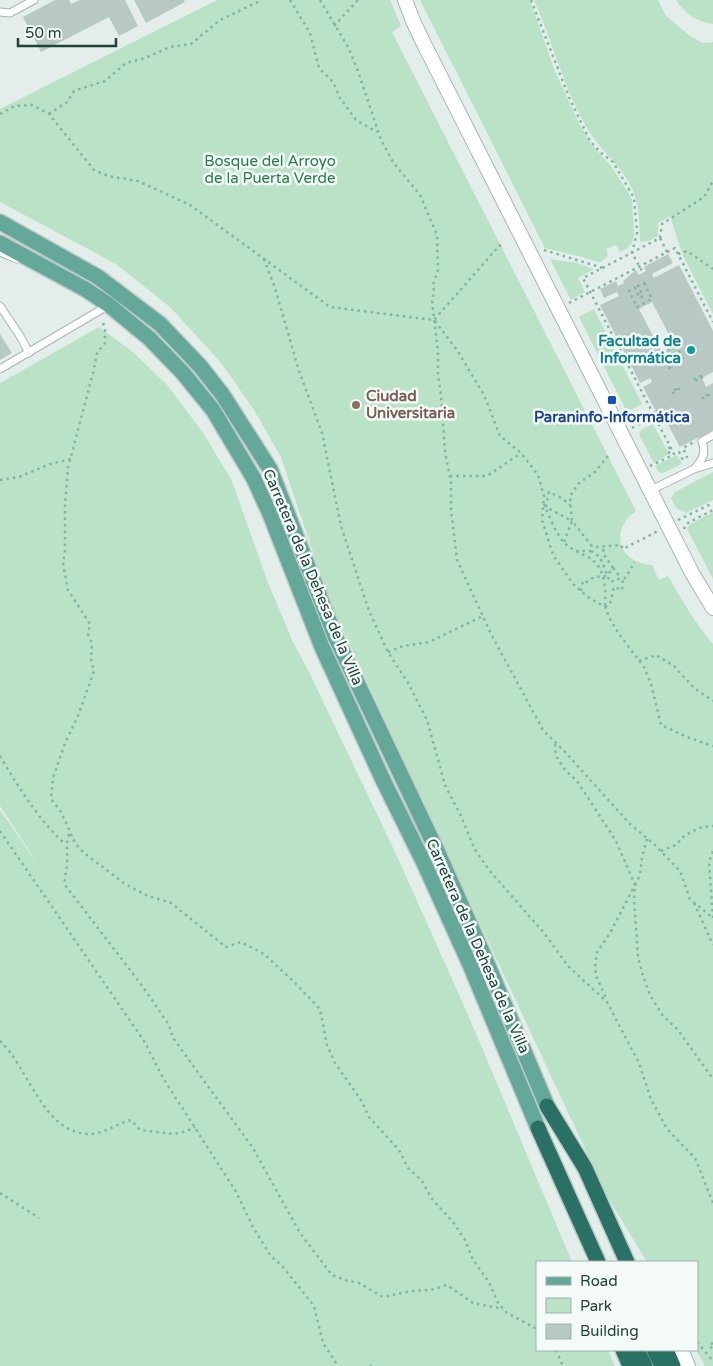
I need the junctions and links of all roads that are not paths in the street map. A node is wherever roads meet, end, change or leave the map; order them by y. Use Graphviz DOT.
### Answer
graph roads {
  1 [pos="34,0"];
  2 [pos="405,0"];
  3 [pos="0,12"];
  4 [pos="0,222"];
  5 [pos="0,243"];
  6 [pos="0,252"];
  7 [pos="85,289"];
  8 [pos="109,305"];
  9 [pos="0,306"];
  10 [pos="29,353"];
  11 [pos="0,369"];
  12 [pos="713,435"];
  13 [pos="713,463"];
  14 [pos="694,469"];
  15 [pos="651,490"];
  16 [pos="713,608"];
  17 [pos="547,1106"];
  18 [pos="538,1128"];
  19 [pos="612,1229"];
  20 [pos="588,1261"];
  21 [pos="598,1261"];
  22 [pos="616,1261"];
  23 [pos="627,1261"];
  24 [pos="632,1261"];
  25 [pos="623,1351"];
  26 [pos="637,1351"];
  27 [pos="654,1351"];
  28 [pos="666,1351"];
  29 [pos="681,1351"];
  30 [pos="630,1366"];
  31 [pos="644,1366"];
  32 [pos="662,1366"];
  33 [pos="673,1366"];
  34 [pos="688,1366"];
  1 -- 3 [label="lane"];
  2 -- 15 [label="street"];
  4 -- 17 [label="main road, Carretera de la Dehesa de la Villa"];
  5 -- 7 [label="main road, Carretera de la Dehesa de la Villa"];
  6 -- 7 [label="lane"];
  7 -- 8 [label="main road, Carretera de la Dehesa de la Villa"];
  8 -- 10 [label="lane"];
  8 -- 18 [label="main road, Carretera de la Dehesa de la Villa"];
  9 -- 10 [label="lane"];
  10 -- 11 [label="lane"];
  12 -- 14 [label="lane"];
  13 -- 14 [label="lane"];
  14 -- 15 [label="lane"];
  15 -- 16 [label="street"];
  17 -- 19 [label="highway"];
  17 -- 22 [label="highway"];
  18 -- 20 [label="highway"];
  18 -- 21 [label="highway"];
  19 -- 23 [label="highway"];
  19 -- 24 [label="street"];
  25 -- 30 [label="highway"];
  26 -- 31 [label="highway"];
  27 -- 32 [label="highway"];
  28 -- 33 [label="highway"];
  29 -- 34 [label="street"];
}
